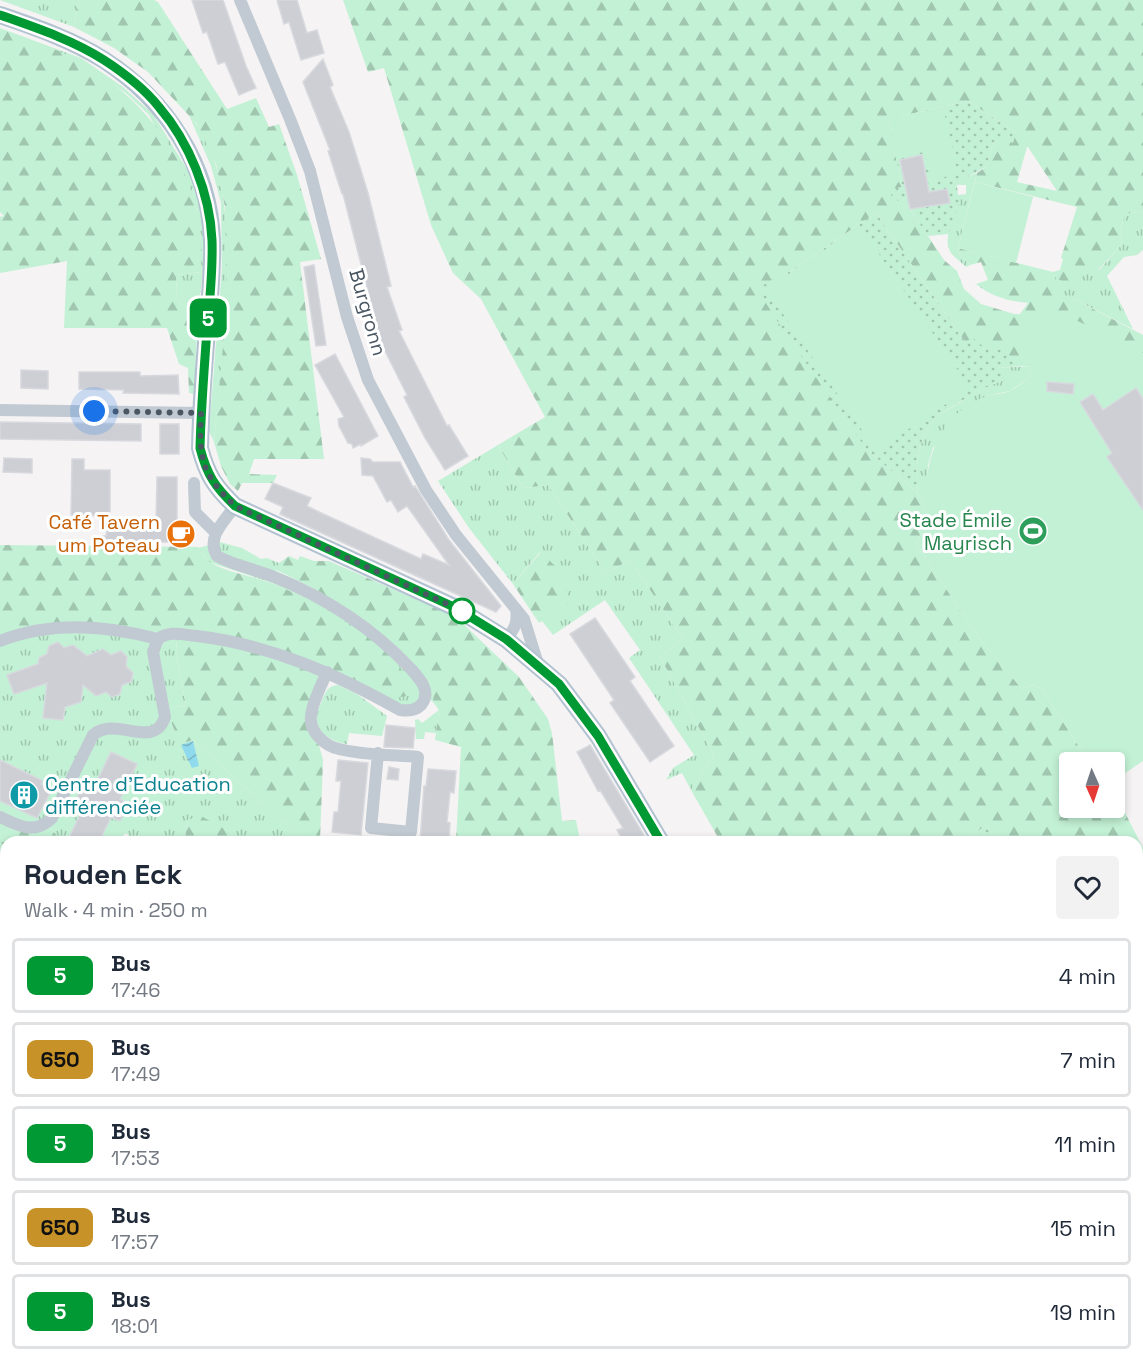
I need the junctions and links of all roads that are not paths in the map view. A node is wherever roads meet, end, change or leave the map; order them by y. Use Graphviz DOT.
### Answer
graph roads {
  1 [pos="240,0"];
  2 [pos="0,15"];
  3 [pos="0,410"];
  4 [pos="201,413"];
  5 [pos="194,483"];
  6 [pos="235,506"];
  7 [pos="216,533"];
  8 [pos="516,607"];
  9 [pos="529,630"];
  10 [pos="158,639"];
  11 [pos="0,640"];
  12 [pos="510,642"];
  13 [pos="538,664"];
  14 [pos="327,672"];
  15 [pos="378,753"];
  16 [pos="0,817"];
  17 [pos="657,836"];
  1 -- 8 [label="street, Burgronn"];
  2 -- 4 [label="main road"];
  3 -- 4 [label="street"];
  4 -- 6 [label="main road"];
  5 -- 7 [label="street"];
  6 -- 7 [label="street"];
  6 -- 12 [label="main road"];
  7 -- 14 [label="street"];
  8 -- 9 [label="street, Burgronn"];
  8 -- 12 [label="street"];
  9 -- 12 [label="street"];
  9 -- 13 [label="street, Burgronn"];
  10 -- 11 [label="street"];
  10 -- 14 [label="street"];
  10 -- 16 [label="street"];
  12 -- 13 [label="main road"];
  13 -- 17 [label="main road"];
  14 -- 15 [label="street"];
  15 -- 15 [label="street"];
}
